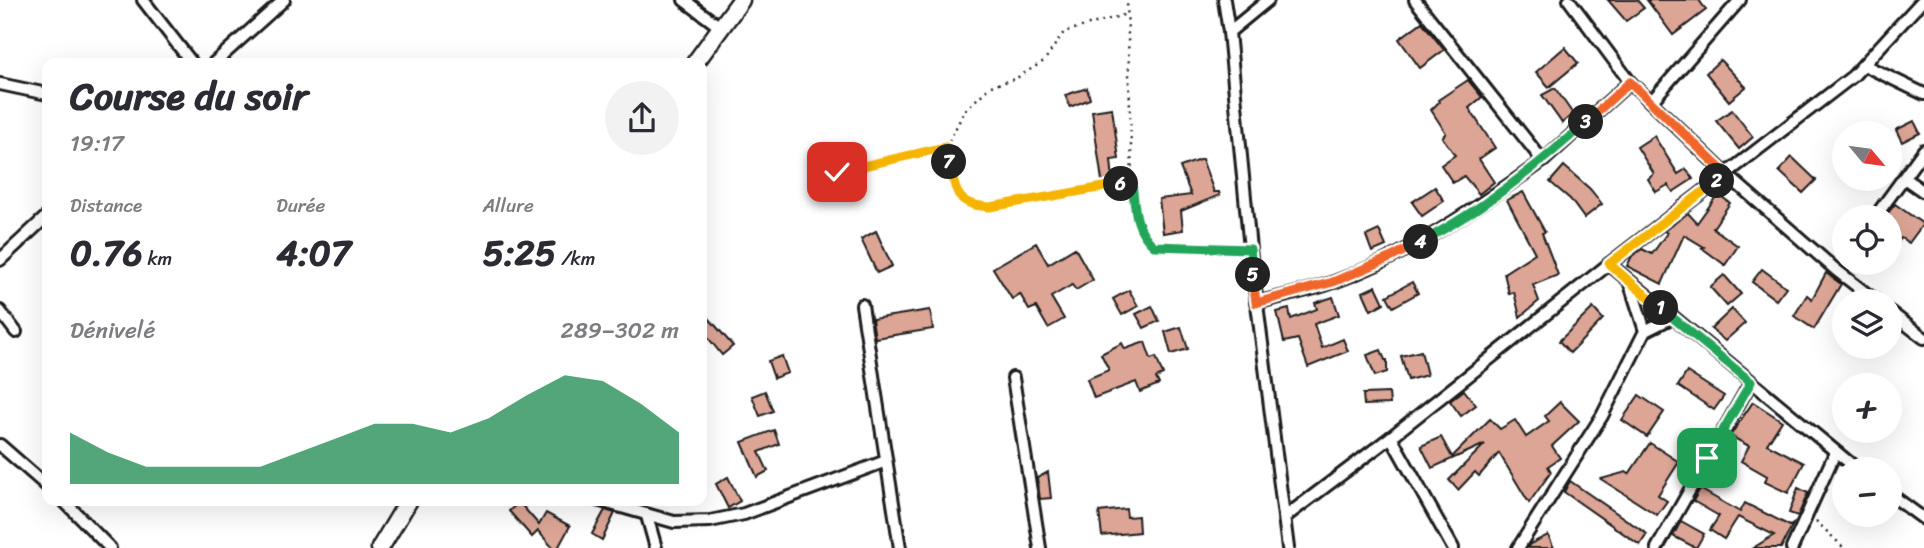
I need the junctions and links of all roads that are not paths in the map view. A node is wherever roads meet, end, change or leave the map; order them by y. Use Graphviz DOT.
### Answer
graph roads {
  1 [pos="143,0"];
  2 [pos="284,0"];
  3 [pos="684,0"];
  4 [pos="741,0"];
  5 [pos="1224,0"];
  6 [pos="1268,0"];
  7 [pos="1415,0"];
  8 [pos="1569,0"];
  9 [pos="1740,0"];
  10 [pos="1923,0"];
  11 [pos="272,4"];
  12 [pos="720,27"];
  13 [pos="1229,32"];
  14 [pos="188,58"];
  15 [pos="219,58"];
  16 [pos="698,58"];
  17 [pos="1864,65"];
  18 [pos="1630,82"];
  19 [pos="0,84"];
  20 [pos="42,93"];
  21 [pos="1924,94"];
  22 [pos="1651,102"];
  23 [pos="1924,150"];
  24 [pos="1543,161"];
  25 [pos="1726,174"];
  26 [pos="1904,178"];
  27 [pos="1924,192"];
  28 [pos="1884,205"];
  29 [pos="42,221"];
  30 [pos="0,260"];
  31 [pos="1609,264"];
  32 [pos="1832,267"];
  33 [pos="1842,275"];
  34 [pos="1630,284"];
  35 [pos="1861,289"];
  36 [pos="1256,303"];
  37 [pos="862,305"];
  38 [pos="0,311"];
  39 [pos="1673,317"];
  40 [pos="1902,321"];
  41 [pos="1645,331"];
  42 [pos="16,332"];
  43 [pos="1924,338"];
  44 [pos="1013,378"];
  45 [pos="1751,382"];
  46 [pos="1391,437"];
  47 [pos="0,444"];
  48 [pos="1835,453"];
  49 [pos="1840,457"];
  50 [pos="886,461"];
  51 [pos="42,482"];
  52 [pos="1902,503"];
  53 [pos="69,506"];
  54 [pos="405,506"];
  55 [pos="616,506"];
  56 [pos="647,516"];
  57 [pos="1285,517"];
  58 [pos="1924,519"];
  59 [pos="110,548"];
  60 [pos="380,548"];
  61 [pos="656,548"];
  62 [pos="900,548"];
  63 [pos="1040,548"];
  64 [pos="1288,548"];
  65 [pos="1453,548"];
  66 [pos="1518,548"];
  67 [pos="1657,548"];
  68 [pos="1792,548"];
  1 -- 14 [label="street"];
  2 -- 11 [label="street"];
  3 -- 12 [label="street"];
  4 -- 12 [label="street"];
  5 -- 13 [label="street"];
  6 -- 13 [label="street"];
  7 -- 24 [label="street"];
  8 -- 18 [label="street"];
  9 -- 22 [label="street"];
  10 -- 17 [label="street"];
  11 -- 15 [label="street"];
  12 -- 16 [label="street"];
  13 -- 36 [label="street"];
  17 -- 21 [label="street"];
  17 -- 25 [label="street"];
  18 -- 22 [label="street"];
  18 -- 24 [label="street"];
  19 -- 20 [label="street"];
  22 -- 25 [label="street"];
  23 -- 26 [label="street"];
  24 -- 36 [label="street"];
  25 -- 31 [label="street"];
  25 -- 32 [label="street"];
  26 -- 27 [label="street"];
  26 -- 28 [label="street"];
  29 -- 30 [label="street"];
  31 -- 34 [label="street"];
  31 -- 46 [label="street"];
  33 -- 35 [label="street"];
  34 -- 39 [label="street"];
  34 -- 41 [label="street"];
  36 -- 57 [label="street"];
  37 -- 50 [label="street"];
  38 -- 42 [label="street"];
  39 -- 41 [label="street"];
  39 -- 45 [label="street"];
  40 -- 43 [label="street"];
  41 -- 66 [label="street"];
  44 -- 63 [label="street"];
  45 -- 48 [label="street"];
  45 -- 67 [label="street"];
  46 -- 57 [label="street"];
  46 -- 65 [label="street"];
  47 -- 51 [label="street"];
  48 -- 49 [label="street"];
  48 -- 68 [label="street"];
  50 -- 56 [label="street"];
  50 -- 62 [label="street"];
  52 -- 58 [label="street"];
  53 -- 59 [label="street"];
  54 -- 60 [label="street"];
  55 -- 56 [label="street"];
  56 -- 61 [label="street"];
  57 -- 64 [label="street"];
}
